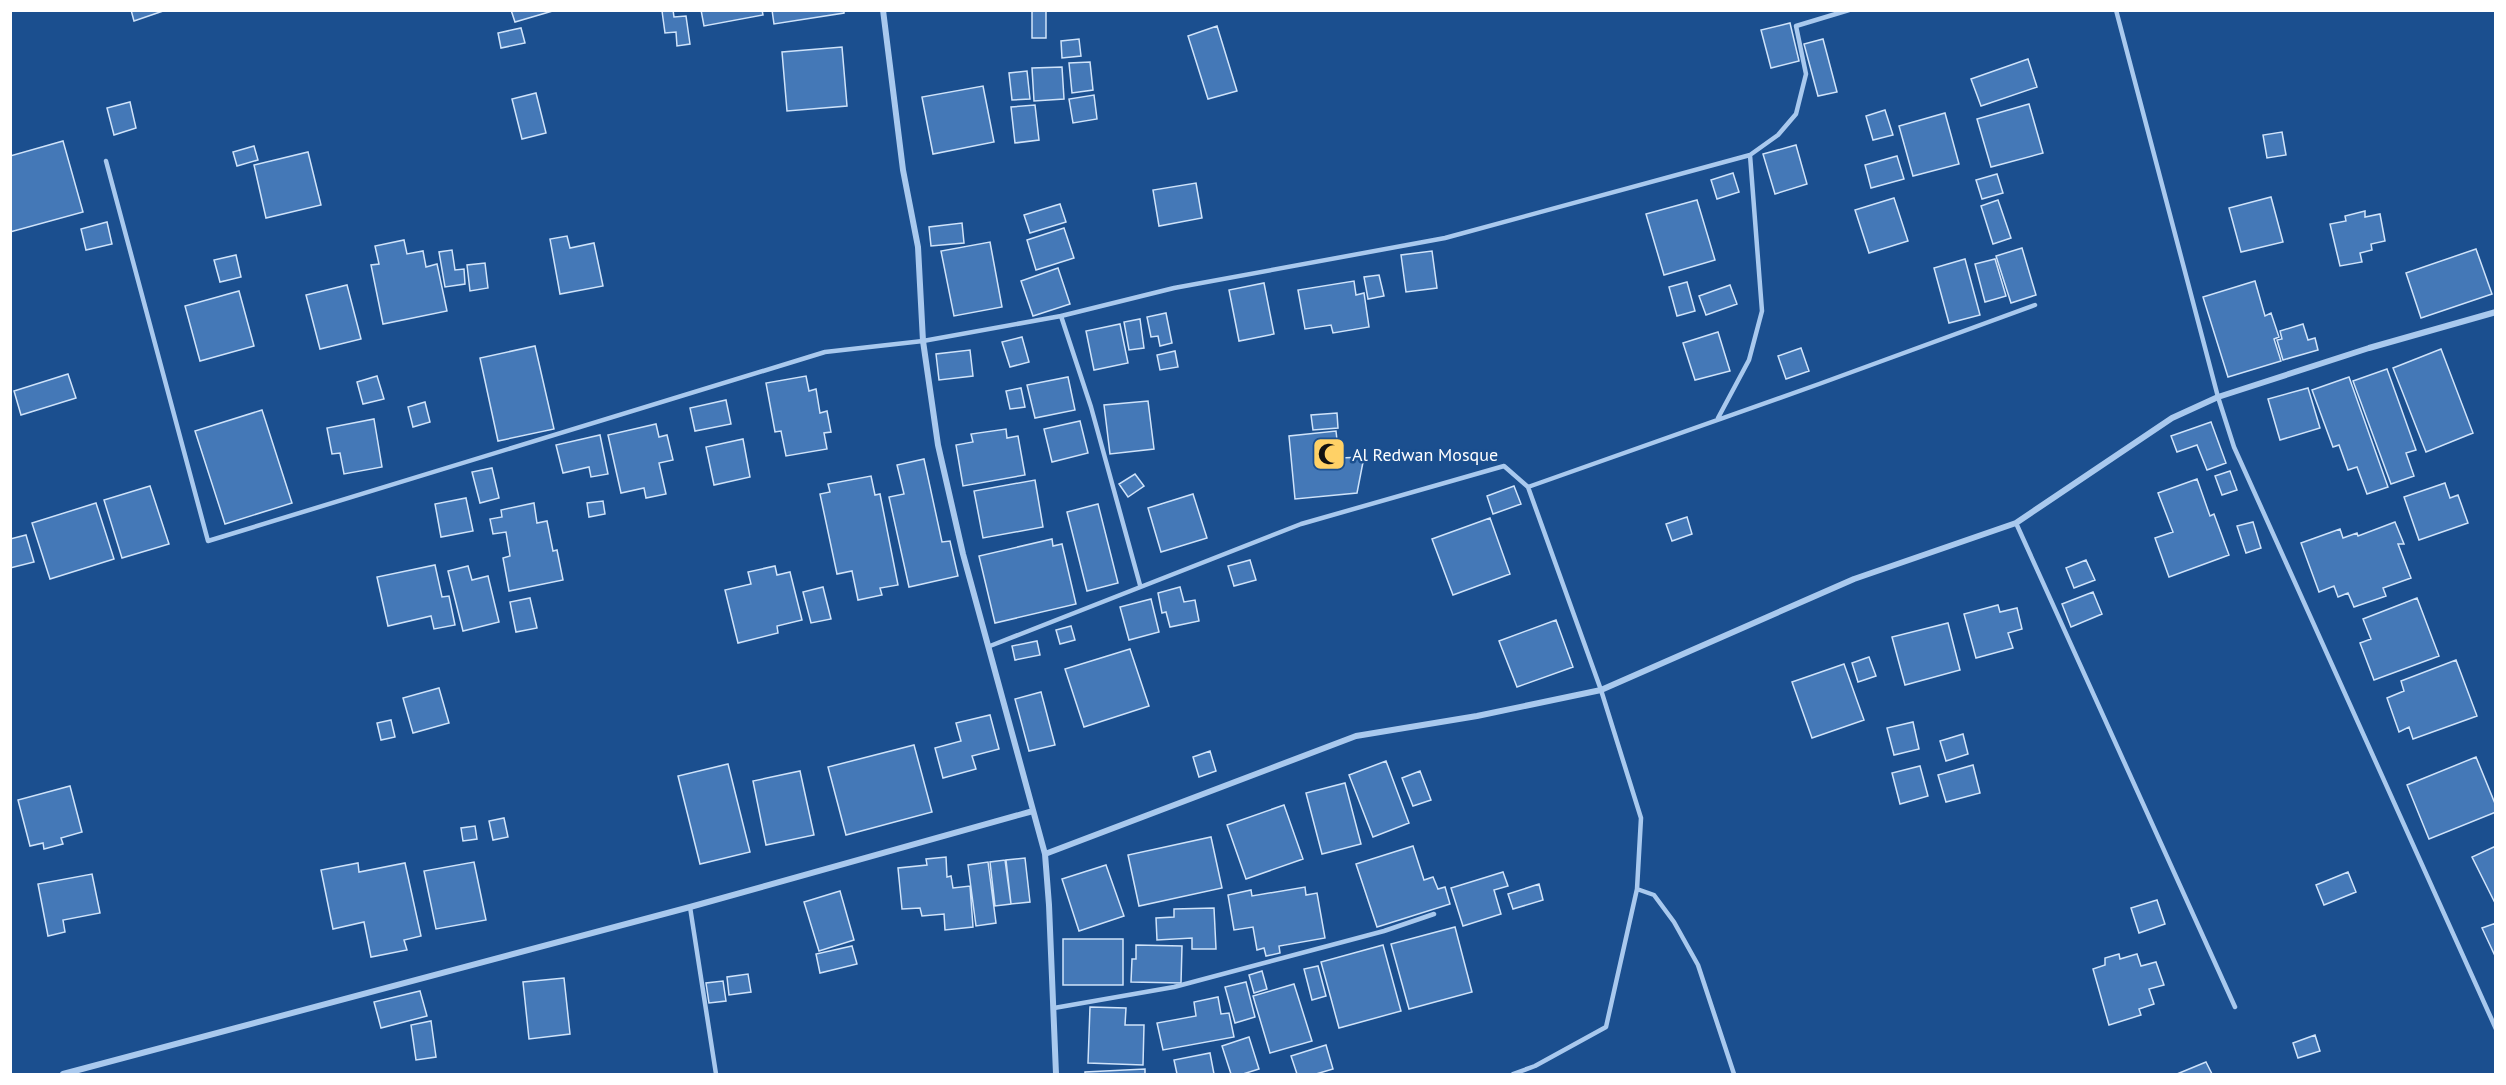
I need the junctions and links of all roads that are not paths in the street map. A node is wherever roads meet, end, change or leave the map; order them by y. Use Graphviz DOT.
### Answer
graph roads {
  1 [pos="883,10"];
  2 [pos="1850,10"];
  3 [pos="2116,10"];
  4 [pos="1749,155"];
  5 [pos="106,161"];
  6 [pos="2034,304"];
  7 [pos="2496,312"];
  8 [pos="1061,316"];
  9 [pos="923,341"];
  10 [pos="2218,397"];
  11 [pos="1718,418"];
  12 [pos="1528,487"];
  13 [pos="2016,523"];
  14 [pos="1140,585"];
  15 [pos="990,646"];
  16 [pos="1601,690"];
  17 [pos="1033,811"];
  18 [pos="1045,854"];
  19 [pos="1637,889"];
  20 [pos="690,907"];
  21 [pos="1434,914"];
  22 [pos="2235,1007"];
  23 [pos="1054,1008"];
  24 [pos="2496,1029"];
  25 [pos="63,1074"];
  26 [pos="716,1074"];
  27 [pos="1056,1074"];
  28 [pos="1513,1074"];
  29 [pos="1734,1074"];
  1 -- 9 [label="street"];
  2 -- 4 [label="lane"];
  3 -- 10 [label="lane"];
  4 -- 8 [label="lane"];
  4 -- 11 [label="lane"];
  5 -- 9 [label="lane"];
  6 -- 11 [label="lane"];
  7 -- 10 [label="street"];
  8 -- 9 [label="lane"];
  8 -- 14 [label="lane"];
  9 -- 15 [label="street"];
  10 -- 13 [label="street"];
  10 -- 24 [label="lane"];
  11 -- 12 [label="lane"];
  12 -- 14 [label="lane"];
  12 -- 16 [label="lane"];
  13 -- 16 [label="street"];
  13 -- 22 [label="lane"];
  14 -- 15 [label="lane"];
  15 -- 17 [label="street"];
  16 -- 18 [label="street"];
  16 -- 19 [label="lane"];
  17 -- 18 [label="street"];
  17 -- 20 [label="street"];
  18 -- 23 [label="street"];
  19 -- 28 [label="lane"];
  19 -- 29 [label="lane"];
  20 -- 25 [label="street"];
  20 -- 26 [label="lane"];
  21 -- 23 [label="lane"];
  23 -- 27 [label="street"];
}
